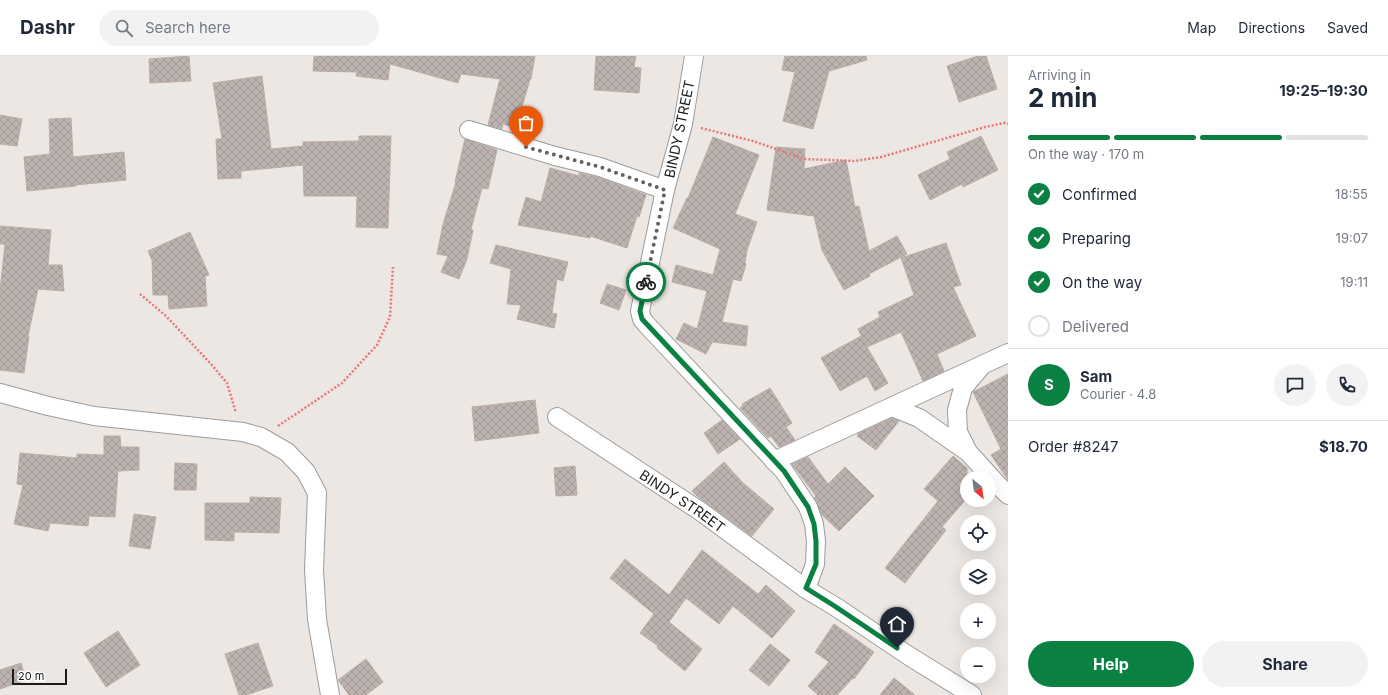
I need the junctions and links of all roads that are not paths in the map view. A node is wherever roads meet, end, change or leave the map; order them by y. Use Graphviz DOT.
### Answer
graph roads {
  1 [pos="694,56"];
  2 [pos="469,130"];
  3 [pos="665,190"];
  4 [pos="1008,353"];
  5 [pos="982,365"];
  6 [pos="0,393"];
  7 [pos="892,406"];
  8 [pos="557,417"];
  9 [pos="968,452"];
  10 [pos="774,461"];
  11 [pos="1008,495"];
  12 [pos="806,588"];
  13 [pos="330,695"];
  14 [pos="972,695"];
  1 -- 3 [label="street, BINDY STREET"];
  2 -- 3 [label="street"];
  3 -- 10 [label="street, BINDY STREET"];
  4 -- 5 [label="street"];
  5 -- 7 [label="street"];
  5 -- 9 [label="street"];
  6 -- 13 [label="street"];
  7 -- 9 [label="street"];
  7 -- 10 [label="street"];
  8 -- 12 [label="street, BINDY STREET"];
  9 -- 11 [label="street"];
  10 -- 12 [label="street, BINDY STREET"];
  12 -- 14 [label="street, BINDY STREET"];
}
